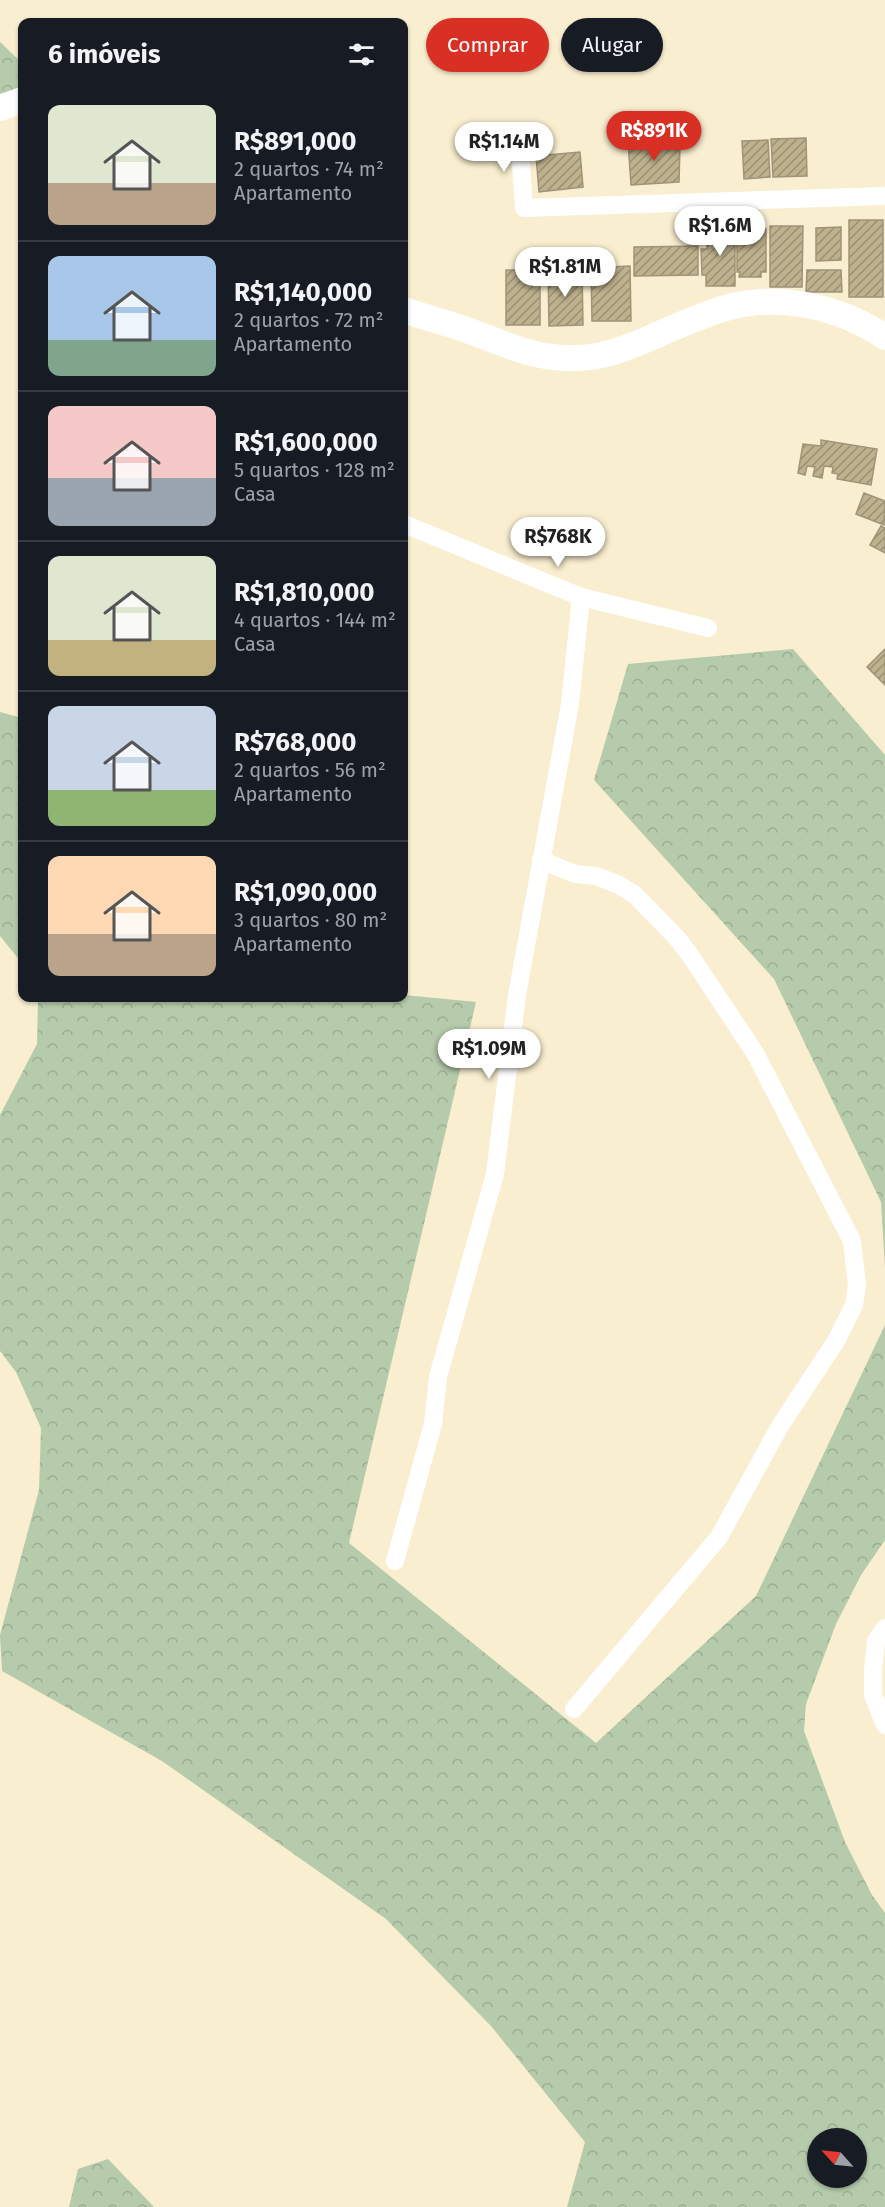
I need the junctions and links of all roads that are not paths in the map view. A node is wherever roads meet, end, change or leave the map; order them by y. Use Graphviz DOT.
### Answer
graph roads {
  1 [pos="18,101"];
  2 [pos="0,108"];
  3 [pos="519,136"];
  4 [pos="885,196"];
  5 [pos="408,311"];
  6 [pos="885,337"];
  7 [pos="408,526"];
  8 [pos="581,597"];
  9 [pos="708,628"];
  10 [pos="541,860"];
  11 [pos="395,1561"];
  12 [pos="885,1628"];
  13 [pos="574,1709"];
  14 [pos="885,1725"];
  1 -- 2 [label="main road"];
  3 -- 4 [label="street"];
  5 -- 6 [label="main road"];
  7 -- 8 [label="street"];
  8 -- 9 [label="street"];
  8 -- 10 [label="street"];
  10 -- 11 [label="street"];
  10 -- 13 [label="street"];
  12 -- 14 [label="street"];
}
